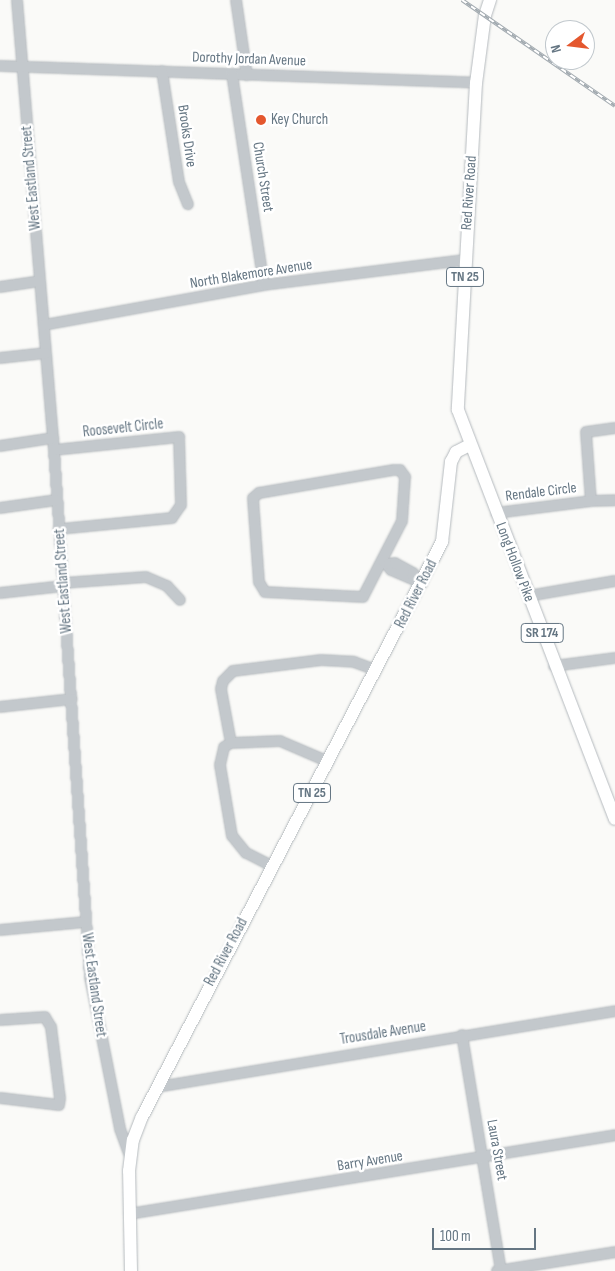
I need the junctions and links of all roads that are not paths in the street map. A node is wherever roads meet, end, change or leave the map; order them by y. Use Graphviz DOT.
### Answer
graph roads {
  1 [pos="17,0"];
  2 [pos="236,0"];
  3 [pos="490,0"];
  4 [pos="22,64"];
  5 [pos="0,66"];
  6 [pos="162,71"];
  7 [pos="232,74"];
  8 [pos="246,75"];
  9 [pos="476,83"];
  10 [pos="188,204"];
  11 [pos="465,260"];
  12 [pos="40,281"];
  13 [pos="264,285"];
  14 [pos="0,287"];
  15 [pos="44,325"];
  16 [pos="46,353"];
  17 [pos="0,358"];
  18 [pos="615,428"];
  19 [pos="53,438"];
  20 [pos="0,446"];
  21 [pos="470,446"];
  22 [pos="54,450"];
  23 [pos="56,500"];
  24 [pos="615,500"];
  25 [pos="591,501"];
  26 [pos="0,508"];
  27 [pos="496,513"];
  28 [pos="59,528"];
  29 [pos="386,562"];
  30 [pos="418,581"];
  31 [pos="615,581"];
  32 [pos="64,585"];
  33 [pos="0,593"];
  34 [pos="528,596"];
  35 [pos="180,600"];
  36 [pos="615,658"];
  37 [pos="554,666"];
  38 [pos="376,670"];
  39 [pos="72,699"];
  40 [pos="0,707"];
  41 [pos="231,743"];
  42 [pos="329,762"];
  43 [pos="615,819"];
  44 [pos="272,866"];
  45 [pos="86,922"];
  46 [pos="0,930"];
  47 [pos="615,1011"];
  48 [pos="0,1020"];
  49 [pos="462,1035"];
  50 [pos="156,1087"];
  51 [pos="0,1098"];
  52 [pos="615,1135"];
  53 [pos="133,1140"];
  54 [pos="484,1157"];
  55 [pos="131,1159"];
  56 [pos="129,1214"];
  57 [pos="615,1252"];
  58 [pos="131,1271"];
  59 [pos="497,1271"];
  60 [pos="501,1271"];
  1 -- 4 [label="street, West Eastland Street"];
  2 -- 8 [label="street"];
  3 -- 9 [label="main road, Red River Road / TN 25"];
  4 -- 5 [label="street, Dorothy Jordan Avenue"];
  4 -- 6 [label="street, Dorothy Jordan Avenue"];
  4 -- 12 [label="street, West Eastland Street"];
  6 -- 7 [label="street, Dorothy Jordan Avenue"];
  6 -- 10 [label="street, Brooks Drive"];
  7 -- 8 [label="street, Dorothy Jordan Avenue"];
  7 -- 13 [label="street, Church Street"];
  8 -- 9 [label="street, Dorothy Jordan Avenue"];
  9 -- 11 [label="main road, Red River Road / TN 25"];
  11 -- 13 [label="street, North Blakemore Avenue"];
  11 -- 21 [label="main road, Red River Road / TN 25"];
  12 -- 14 [label="street"];
  12 -- 15 [label="street, West Eastland Street"];
  13 -- 15 [label="street, North Blakemore Avenue"];
  15 -- 16 [label="street, West Eastland Street"];
  16 -- 17 [label="street"];
  16 -- 19 [label="street, West Eastland Street"];
  18 -- 25 [label="street, Rendale Circle"];
  19 -- 20 [label="street"];
  19 -- 22 [label="street, West Eastland Street"];
  21 -- 27 [label="main road, Long Hollow Pike / SR 174"];
  21 -- 30 [label="main road, Red River Road / TN 25"];
  22 -- 23 [label="street, West Eastland Street"];
  22 -- 28 [label="street, Roosevelt Circle"];
  23 -- 26 [label="street"];
  23 -- 28 [label="street, West Eastland Street"];
  24 -- 25 [label="street, Rendale Circle"];
  25 -- 27 [label="street, Rendale Circle"];
  27 -- 34 [label="main road, Long Hollow Pike / SR 174"];
  28 -- 32 [label="street, West Eastland Street"];
  29 -- 29 [label="street"];
  29 -- 30 [label="street"];
  30 -- 38 [label="main road, Red River Road / TN 25"];
  31 -- 34 [label="street"];
  32 -- 33 [label="street"];
  32 -- 35 [label="street"];
  32 -- 39 [label="street, West Eastland Street"];
  34 -- 37 [label="main road, Long Hollow Pike / SR 174"];
  36 -- 37 [label="street"];
  37 -- 43 [label="main road, Long Hollow Pike / SR 174"];
  38 -- 41 [label="street"];
  38 -- 42 [label="main road, Red River Road / TN 25"];
  39 -- 40 [label="street"];
  39 -- 45 [label="street, West Eastland Street"];
  41 -- 42 [label="street"];
  41 -- 44 [label="street"];
  42 -- 44 [label="main road, Red River Road / TN 25"];
  44 -- 50 [label="main road, Red River Road / TN 25"];
  45 -- 46 [label="street"];
  45 -- 55 [label="street, West Eastland Street"];
  47 -- 49 [label="street, Trousdale Avenue"];
  48 -- 51 [label="street"];
  49 -- 50 [label="street, Trousdale Avenue"];
  49 -- 54 [label="street, Laura Street"];
  50 -- 53 [label="main road, Red River Road / TN 25"];
  52 -- 54 [label="street, Barry Avenue"];
  53 -- 55 [label="main road, West Eastland Street / TN 25"];
  54 -- 56 [label="street, Barry Avenue"];
  54 -- 60 [label="street, Laura Street"];
  55 -- 56 [label="main road, West Eastland Street / TN 25"];
  56 -- 58 [label="main road, TN 25"];
  57 -- 60 [label="street"];
  59 -- 60 [label="street"];
}
